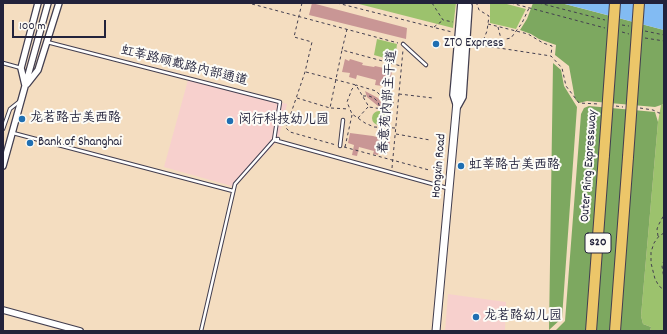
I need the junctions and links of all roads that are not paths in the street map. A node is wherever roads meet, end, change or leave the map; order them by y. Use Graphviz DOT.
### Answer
graph roads {
  1 [pos="38,3"];
  2 [pos="48,3"];
  3 [pos="59,3"];
  4 [pos="461,3"];
  5 [pos="466,3"];
  6 [pos="469,3"];
  7 [pos="615,3"];
  8 [pos="639,3"];
  9 [pos="47,42"];
  10 [pos="403,44"];
  11 [pos="3,63"];
  12 [pos="426,65"];
  13 [pos="21,68"];
  14 [pos="25,86"];
  15 [pos="21,99"];
  16 [pos="457,108"];
  17 [pos="343,120"];
  18 [pos="3,129"];
  19 [pos="12,133"];
  20 [pos="278,139"];
  21 [pos="274,140"];
  22 [pos="340,146"];
  23 [pos="3,166"];
  24 [pos="449,189"];
  25 [pos="233,191"];
  26 [pos="3,310"];
  27 [pos="80,331"];
  28 [pos="202,331"];
  29 [pos="436,331"];
  30 [pos="591,331"];
  31 [pos="615,331"];
  1 -- 13 [label="street"];
  2 -- 14 [label="street"];
  3 -- 9 [label="street"];
  4 -- 16 [label="street"];
  5 -- 16 [label="street, Hongxin Road"];
  6 -- 16 [label="street"];
  7 -- 30 [label="highway, Outer Ring Expressway / S20, bridge"];
  8 -- 31 [label="highway, S20, bridge"];
  9 -- 14 [label="street"];
  9 -- 21 [label="lane, 虹莘路顾戴路内部通道"];
  10 -- 12 [label="lane"];
  11 -- 13 [label="lane"];
  13 -- 14 [label="street"];
  14 -- 15 [label="street"];
  15 -- 18 [label="lane"];
  15 -- 19 [label="street"];
  16 -- 24 [label="street, Hongxin Road"];
  17 -- 22 [label="lane"];
  19 -- 23 [label="street"];
  19 -- 25 [label="lane"];
  20 -- 21 [label="lane"];
  21 -- 24 [label="lane"];
  21 -- 25 [label="lane"];
  24 -- 29 [label="street, Hongxin Road"];
  25 -- 28 [label="lane"];
  26 -- 27 [label="street"];
}
